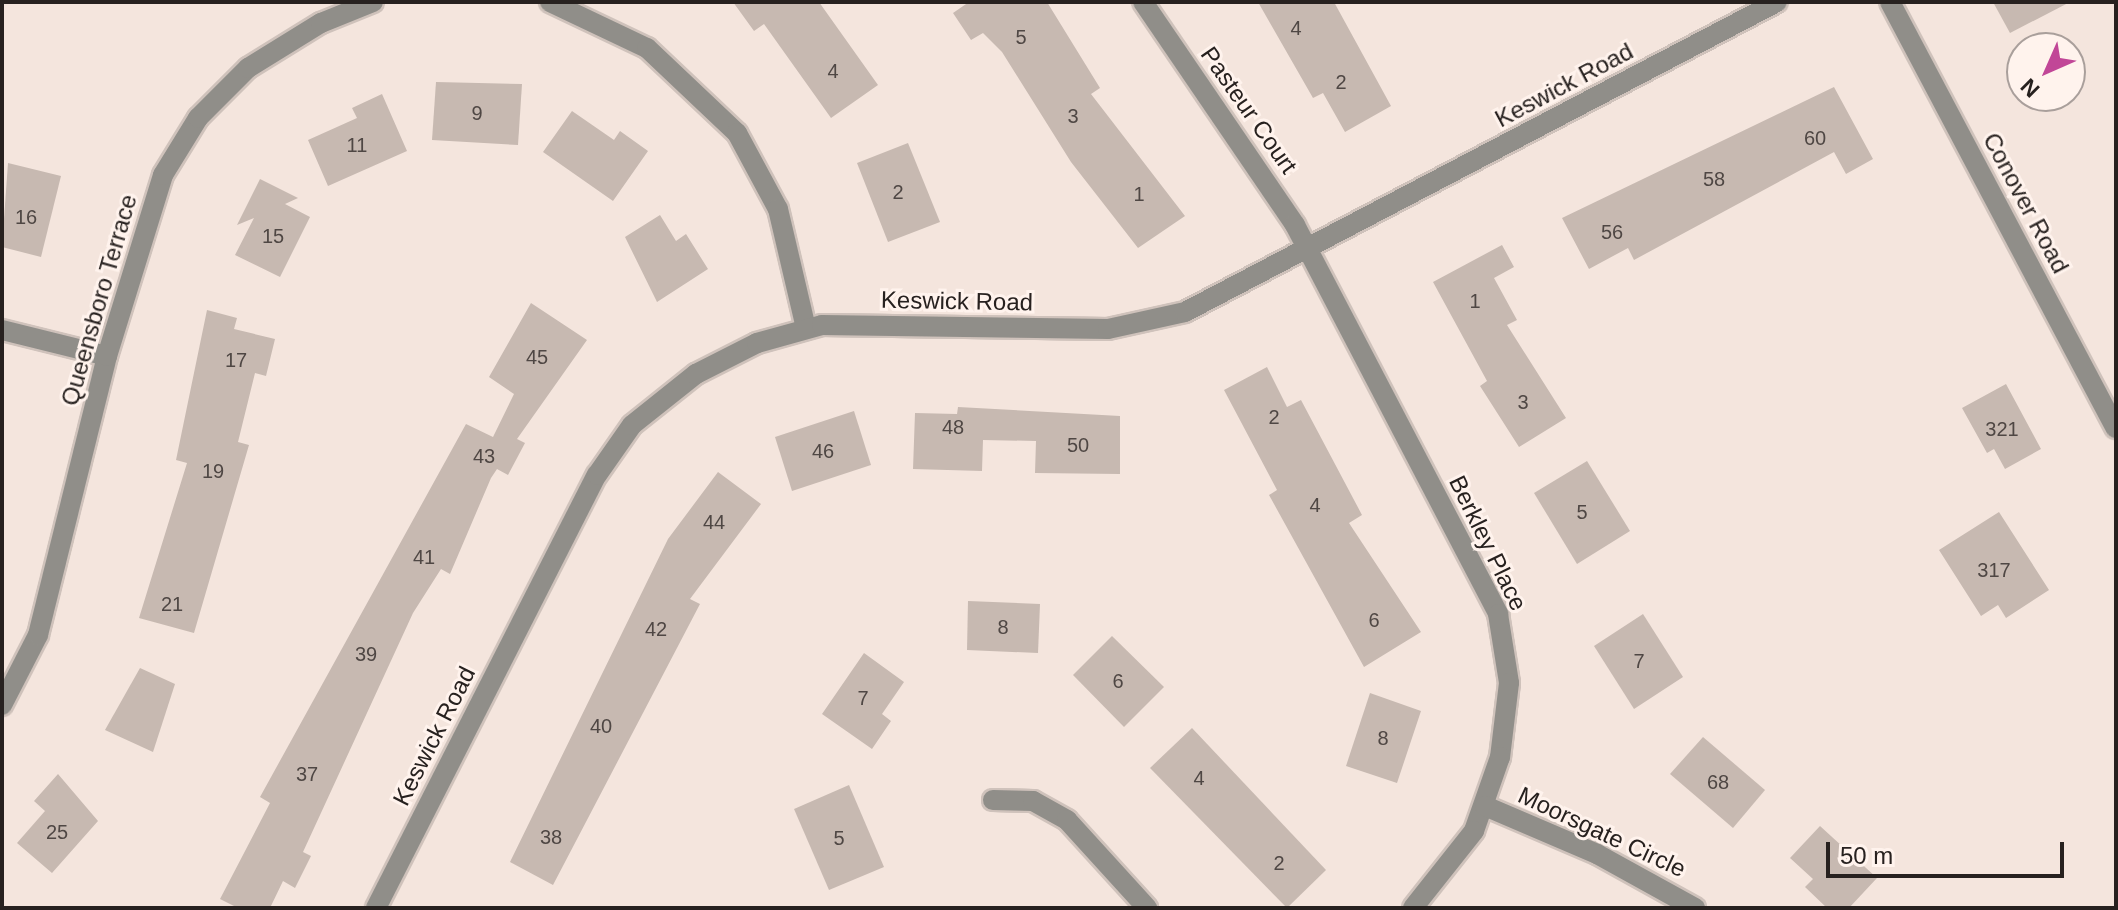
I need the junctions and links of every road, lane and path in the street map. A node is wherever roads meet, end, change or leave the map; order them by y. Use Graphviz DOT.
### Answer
graph roads {
  1 [pos="373,2"];
  2 [pos="550,2"];
  3 [pos="1143,2"];
  4 [pos="1777,2"];
  5 [pos="1890,2"];
  6 [pos="1309,250"];
  7 [pos="806,328"];
  8 [pos="2,330"];
  9 [pos="107,356"];
  10 [pos="2116,428"];
  11 [pos="2,705"];
  12 [pos="993,800"];
  13 [pos="1485,806"];
  14 [pos="376,908"];
  15 [pos="1147,908"];
  16 [pos="1413,908"];
  17 [pos="1695,908"];
  1 -- 9 [label="street, Queensboro Terrace"];
  2 -- 7 [label="street"];
  3 -- 6 [label="street, Pasteur Court"];
  4 -- 6 [label="street, Keswick Road"];
  5 -- 10 [label="street, Conover Road"];
  6 -- 7 [label="street, Keswick Road"];
  6 -- 13 [label="street, Berkley Place"];
  7 -- 14 [label="street, Keswick Road"];
  8 -- 9 [label="street"];
  9 -- 11 [label="street, Queensboro Terrace"];
  12 -- 15 [label="street"];
  13 -- 16 [label="street, Berkley Place"];
  13 -- 17 [label="street, Moorsgate Circle"];
}
